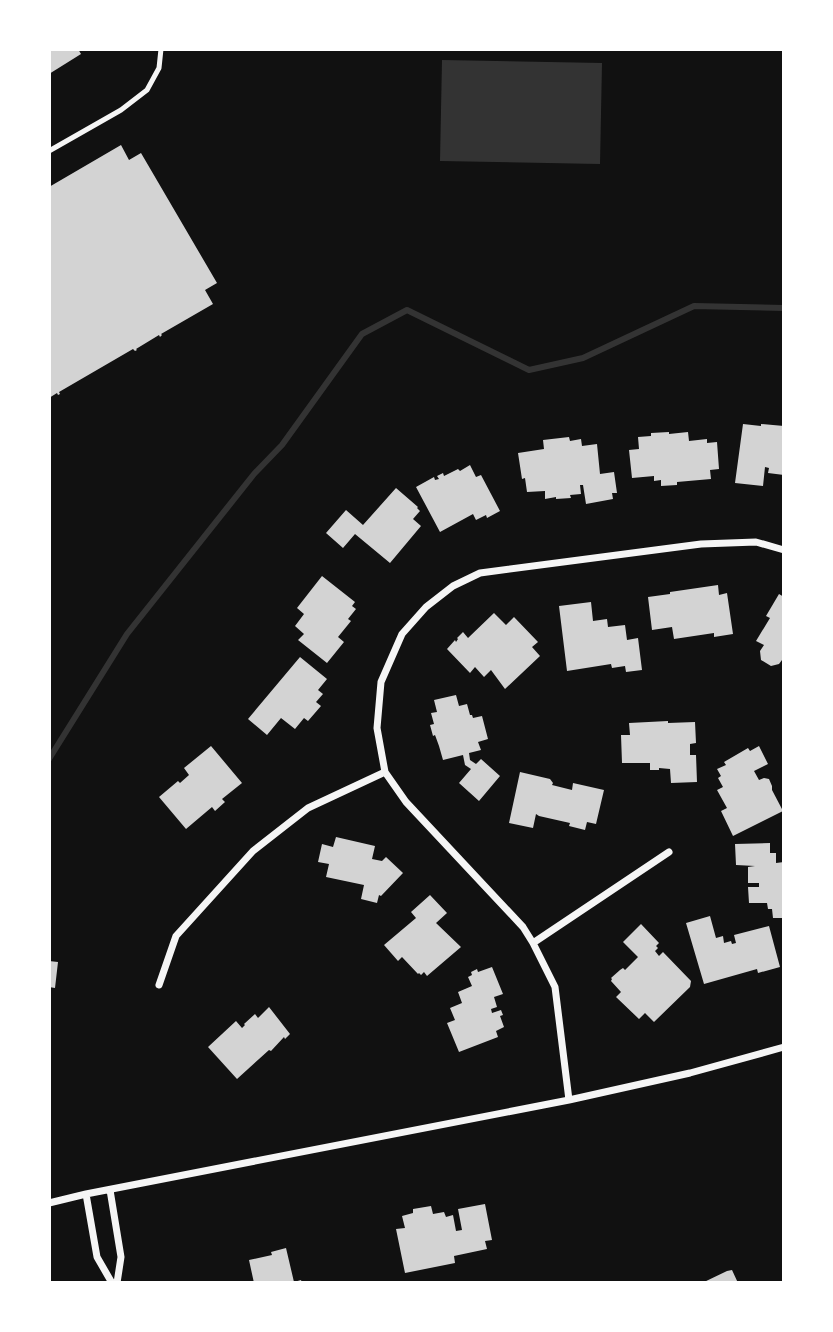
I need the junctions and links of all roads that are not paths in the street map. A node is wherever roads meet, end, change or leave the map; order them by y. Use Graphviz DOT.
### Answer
graph roads {
  1 [pos="161,49"];
  2 [pos="49,151"];
  3 [pos="784,550"];
  4 [pos="385,772"];
  5 [pos="668,852"];
  6 [pos="533,943"];
  7 [pos="159,985"];
  8 [pos="784,1046"];
  9 [pos="569,1100"];
  10 [pos="110,1190"];
  11 [pos="86,1194"];
  12 [pos="49,1203"];
  13 [pos="115,1283"];
  1 -- 2 [label="lane"];
  3 -- 4 [label="street"];
  4 -- 6 [label="street"];
  4 -- 7 [label="street"];
  5 -- 6 [label="street"];
  6 -- 9 [label="street"];
  8 -- 9 [label="street"];
  9 -- 10 [label="street"];
  10 -- 11 [label="street"];
  10 -- 13 [label="street"];
  11 -- 12 [label="street"];
  11 -- 13 [label="street"];
}
